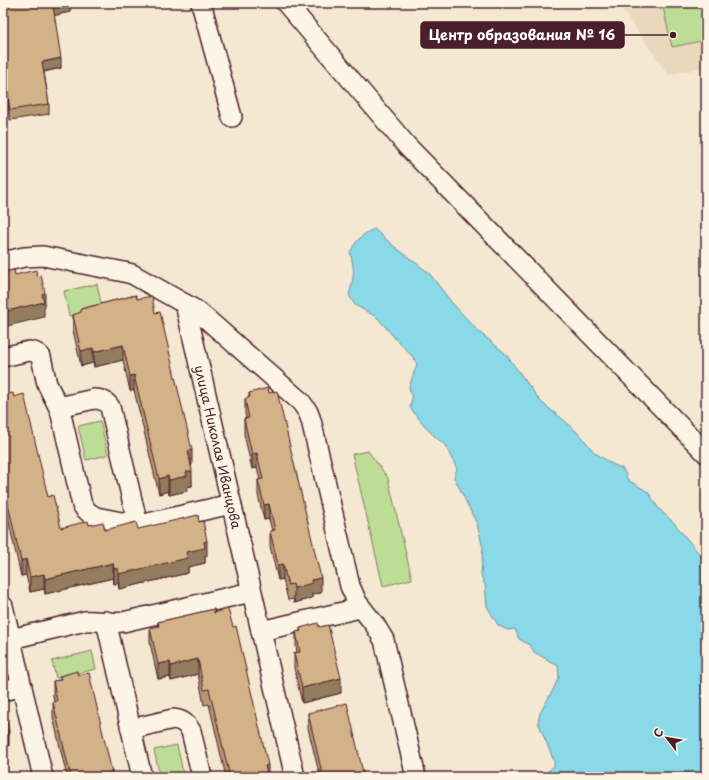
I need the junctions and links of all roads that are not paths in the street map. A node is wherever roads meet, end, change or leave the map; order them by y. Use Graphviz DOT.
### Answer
graph roads {
  1 [pos="202,3"];
  2 [pos="286,3"];
  3 [pos="232,117"];
  4 [pos="3,262"];
  5 [pos="185,304"];
  6 [pos="3,357"];
  7 [pos="59,407"];
  8 [pos="706,453"];
  9 [pos="231,504"];
  10 [pos="138,524"];
  11 [pos="252,592"];
  12 [pos="3,606"];
  13 [pos="360,608"];
  14 [pos="106,621"];
  15 [pos="261,631"];
  16 [pos="10,639"];
  17 [pos="22,686"];
  18 [pos="3,690"];
  19 [pos="131,729"];
  20 [pos="41,777"];
  21 [pos="142,777"];
  22 [pos="202,777"];
  23 [pos="294,777"];
  24 [pos="416,777"];
  1 -- 3 [label="street"];
  2 -- 8 [label="street"];
  4 -- 5 [label="street"];
  5 -- 9 [label="street, улица Николая Иванцова"];
  5 -- 13 [label="street"];
  6 -- 7 [label="street"];
  7 -- 10 [label="street"];
  7 -- 10 [label="street"];
  9 -- 10 [label="street"];
  9 -- 11 [label="street, улица Николая Иванцова"];
  11 -- 14 [label="street"];
  11 -- 15 [label="street, улица Николая Иванцова"];
  12 -- 16 [label="street"];
  13 -- 15 [label="street"];
  13 -- 24 [label="street"];
  14 -- 16 [label="street"];
  14 -- 19 [label="street"];
  15 -- 23 [label="street, улица Николая Иванцова"];
  16 -- 17 [label="street"];
  17 -- 18 [label="street"];
  17 -- 20 [label="street"];
  19 -- 21 [label="street"];
  19 -- 22 [label="street"];
}
